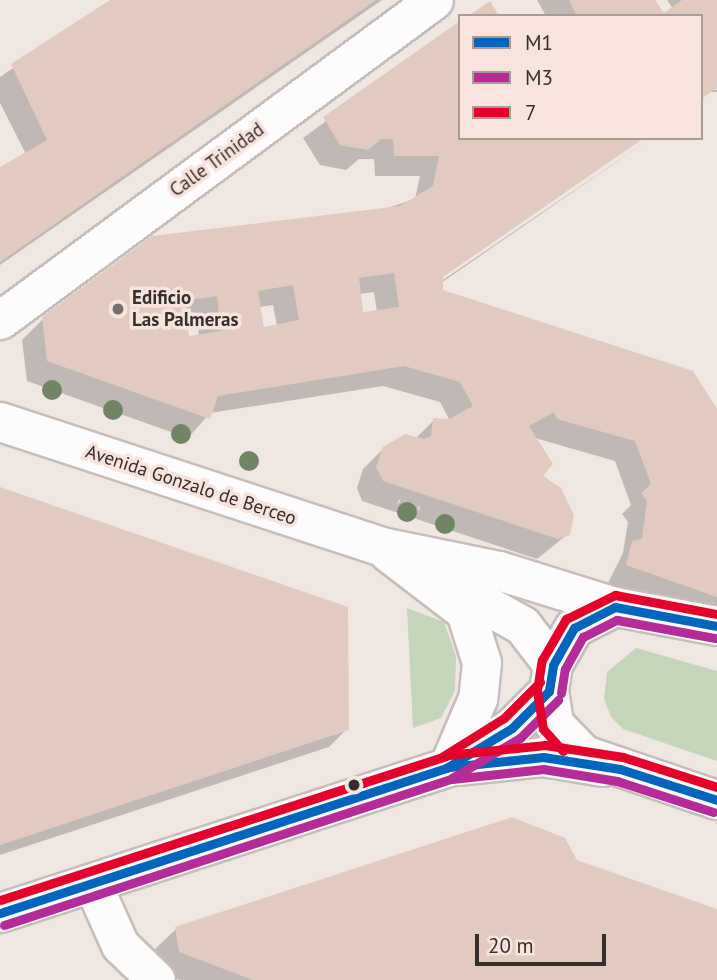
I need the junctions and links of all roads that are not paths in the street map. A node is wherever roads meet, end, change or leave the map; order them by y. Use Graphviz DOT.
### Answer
graph roads {
  1 [pos="434,0"];
  2 [pos="0,320"];
  3 [pos="0,422"];
  4 [pos="382,547"];
  5 [pos="615,607"];
  6 [pos="717,626"];
  7 [pos="551,678"];
  8 [pos="449,766"];
  9 [pos="620,769"];
  10 [pos="716,799"];
  11 [pos="93,885"];
  12 [pos="0,913"];
  13 [pos="156,980"];
  1 -- 2 [label="street, Calle Trinidad"];
  3 -- 4 [label="main road, Avenida Gonzalo de Berceo"];
  4 -- 5 [label="main road, Avenida Gonzalo de Berceo"];
  4 -- 7 [label="main road, Avenida Gonzalo de Berceo"];
  4 -- 8 [label="main road, Avenida Gonzalo de Berceo"];
  5 -- 6 [label="main road, Avenida Gonzalo de Berceo"];
  5 -- 7 [label="main road"];
  7 -- 8 [label="main road"];
  7 -- 9 [label="main road"];
  8 -- 9 [label="main road"];
  8 -- 11 [label="main road"];
  9 -- 10 [label="main road"];
  11 -- 12 [label="main road"];
  11 -- 13 [label="street"];
}
